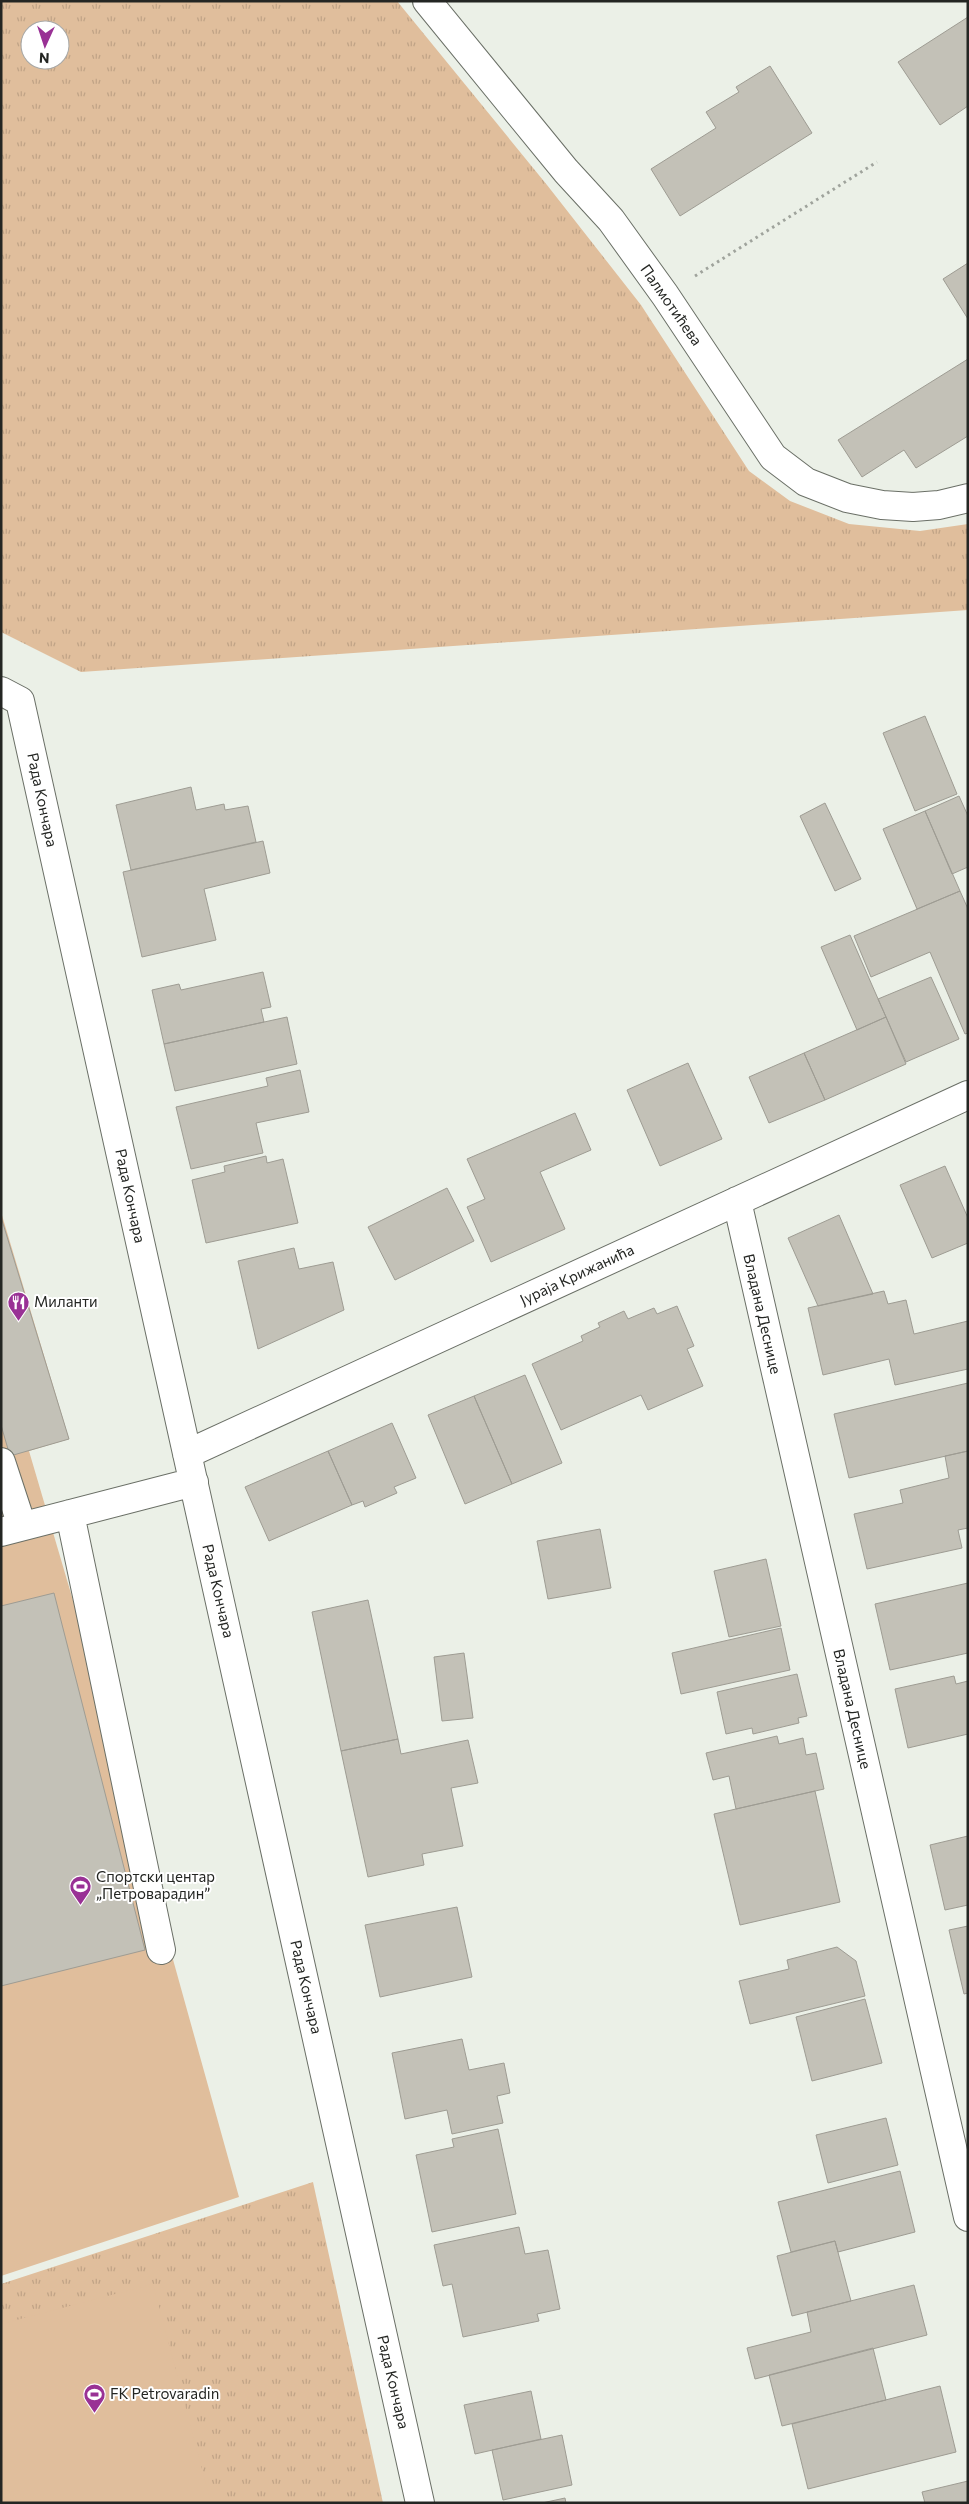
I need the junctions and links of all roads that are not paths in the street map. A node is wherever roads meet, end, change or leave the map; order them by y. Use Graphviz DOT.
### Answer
graph roads {
  1 [pos="427,1"];
  2 [pos="968,498"];
  3 [pos="1,691"];
  4 [pos="968,1095"];
  5 [pos="737,1201"];
  6 [pos="187,1454"];
  7 [pos="1,1462"];
  8 [pos="194,1482"];
  9 [pos="70,1514"];
  10 [pos="12,1529"];
  11 [pos="161,1950"];
  12 [pos="968,2217"];
  13 [pos="420,2503"];
  1 -- 2 [label="street, Палмотићева"];
  3 -- 6 [label="street, Рада Кончара"];
  4 -- 5 [label="street, Јураја Крижанића"];
  5 -- 6 [label="street, Јураја Крижанића"];
  5 -- 12 [label="street, Владана Деснице"];
  6 -- 8 [label="street, Рада Кончара"];
  7 -- 10 [label="street"];
  8 -- 9 [label="street"];
  8 -- 13 [label="street, Рада Кончара"];
  9 -- 10 [label="street"];
  9 -- 11 [label="street"];
}
